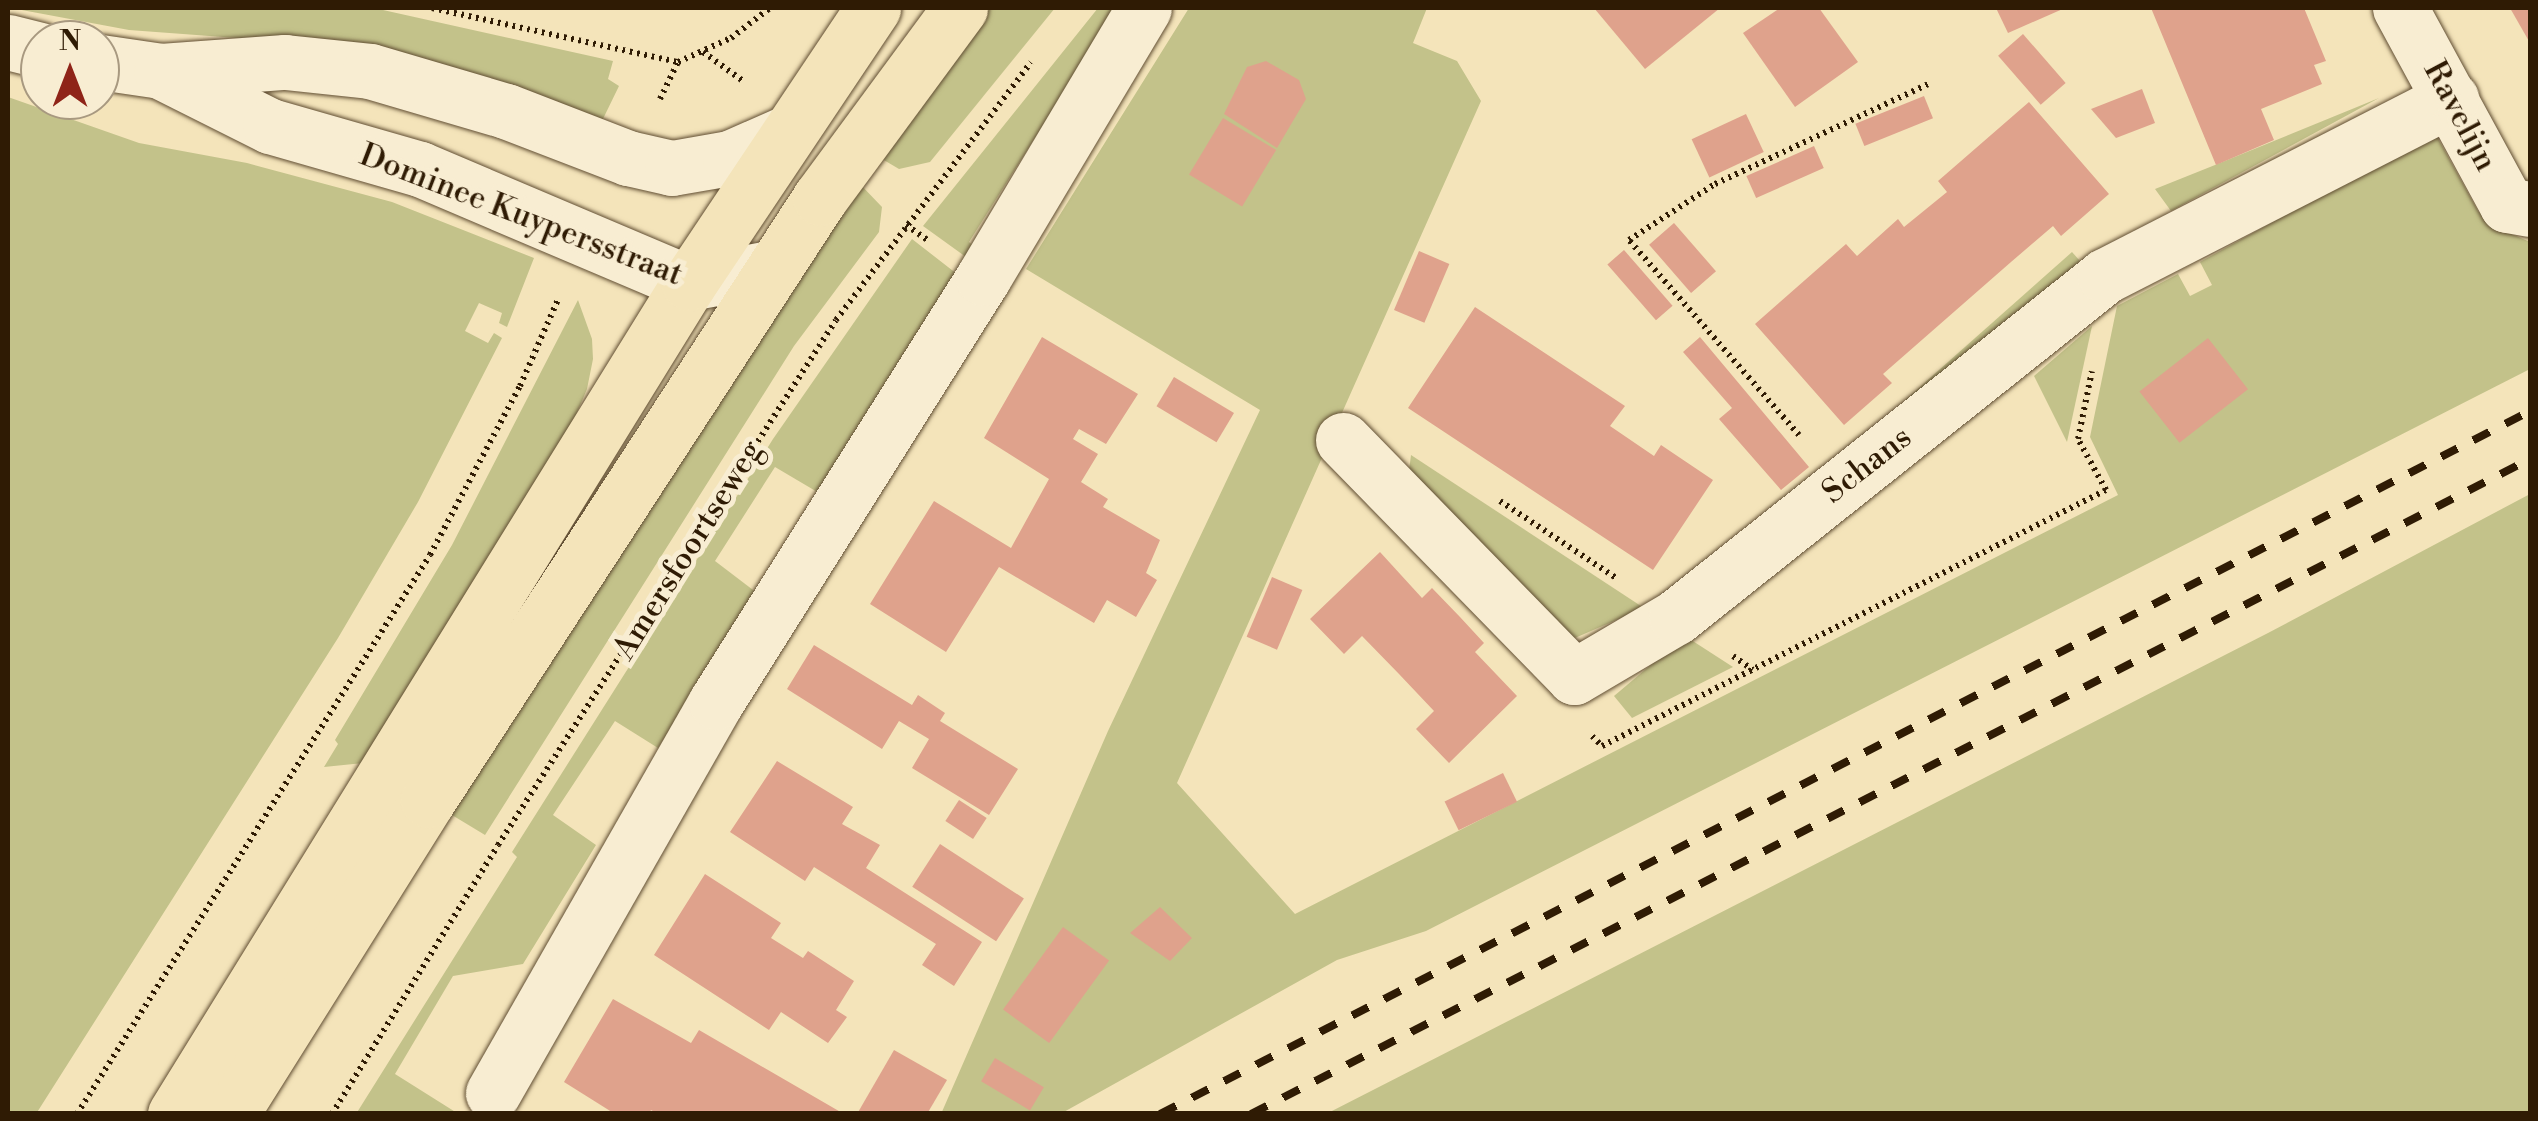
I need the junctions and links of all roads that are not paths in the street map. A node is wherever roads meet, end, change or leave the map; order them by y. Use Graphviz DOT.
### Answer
graph roads {
  1 [pos="873,8"];
  2 [pos="960,8"];
  3 [pos="1144,8"];
  4 [pos="2400,8"];
  5 [pos="120,65"];
  6 [pos="161,71"];
  7 [pos="2451,99"];
  8 [pos="789,132"];
  9 [pos="2530,209"];
  10 [pos="775,266"];
  11 [pos="688,283"];
  12 [pos="1343,440"];
  13 [pos="493,1093"];
  14 [pos="175,1114"];
  15 [pos="232,1114"];
  1 -- 8 [label="main road"];
  2 -- 10 [label="main road"];
  3 -- 13 [label="street"];
  4 -- 7 [label="street, Ravelijn"];
  5 -- 6 [label="street, Dominee Kuypersstraat"];
  6 -- 8 [label="street, Dominee Kuypersstraat"];
  6 -- 11 [label="street, Dominee Kuypersstraat"];
  7 -- 9 [label="street, Ravelijn"];
  7 -- 12 [label="street, Schans"];
  8 -- 11 [label="main road"];
  10 -- 11 [label="street, Dominee Kuypersstraat"];
  10 -- 15 [label="main road"];
  11 -- 14 [label="main road"];
}
